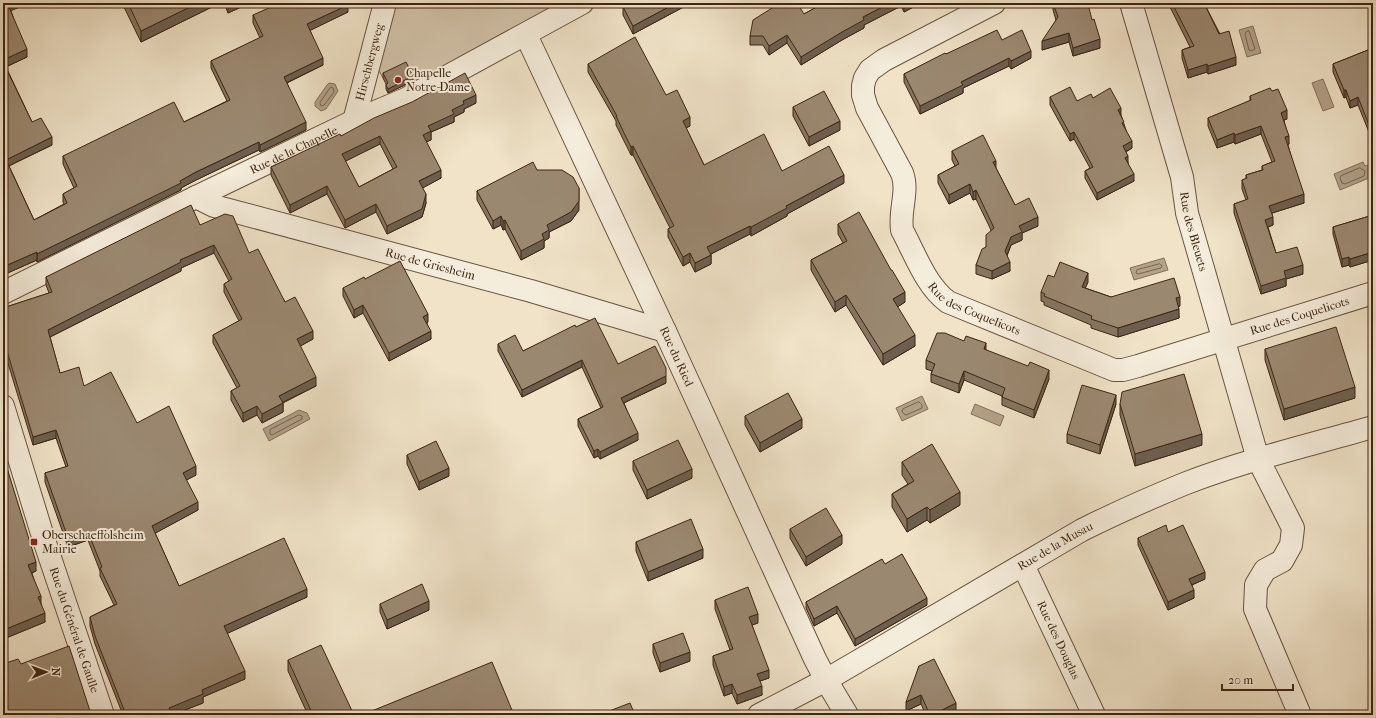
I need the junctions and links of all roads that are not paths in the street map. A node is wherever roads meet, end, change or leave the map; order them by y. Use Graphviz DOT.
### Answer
graph roads {
  1 [pos="385,3"];
  2 [pos="582,3"];
  3 [pos="994,3"];
  4 [pos="1131,3"];
  5 [pos="526,34"];
  6 [pos="354,121"];
  7 [pos="196,197"];
  8 [pos="3,293"];
  9 [pos="1373,293"];
  10 [pos="665,331"];
  11 [pos="1222,339"];
  12 [pos="3,406"];
  13 [pos="1373,427"];
  14 [pos="1258,459"];
  15 [pos="1023,565"];
  16 [pos="826,680"];
  17 [pos="103,715"];
  18 [pos="759,715"];
  19 [pos="847,715"];
  20 [pos="1094,715"];
  21 [pos="1300,715"];
  1 -- 6 [label="street, Hirschbergweg"];
  2 -- 5 [label="street, Rue de la Chapelle"];
  3 -- 11 [label="street, Rue des Coquelicots"];
  4 -- 11 [label="street, Rue des Bleuets"];
  5 -- 6 [label="street, Rue de la Chapelle"];
  5 -- 10 [label="street, Rue du Ried"];
  6 -- 7 [label="street, Rue de la Chapelle"];
  7 -- 8 [label="street, Rue de la Chapelle"];
  7 -- 10 [label="street, Rue de Griesheim"];
  9 -- 11 [label="street, Rue des Coquelicots"];
  10 -- 16 [label="street, Rue du Ried"];
  11 -- 14 [label="street, Rue des Bleuets"];
  12 -- 17 [label="street, Rue du Général de Gaulle"];
  13 -- 14 [label="street, Rue de la Musau"];
  14 -- 15 [label="street, Rue de la Musau"];
  14 -- 21 [label="street, Rue des Bleuets"];
  15 -- 16 [label="street, Rue de la Musau"];
  15 -- 20 [label="street, Rue des Douglas"];
  16 -- 18 [label="street, Rue de la Musau"];
  16 -- 19 [label="street, Rue du Ried"];
}
